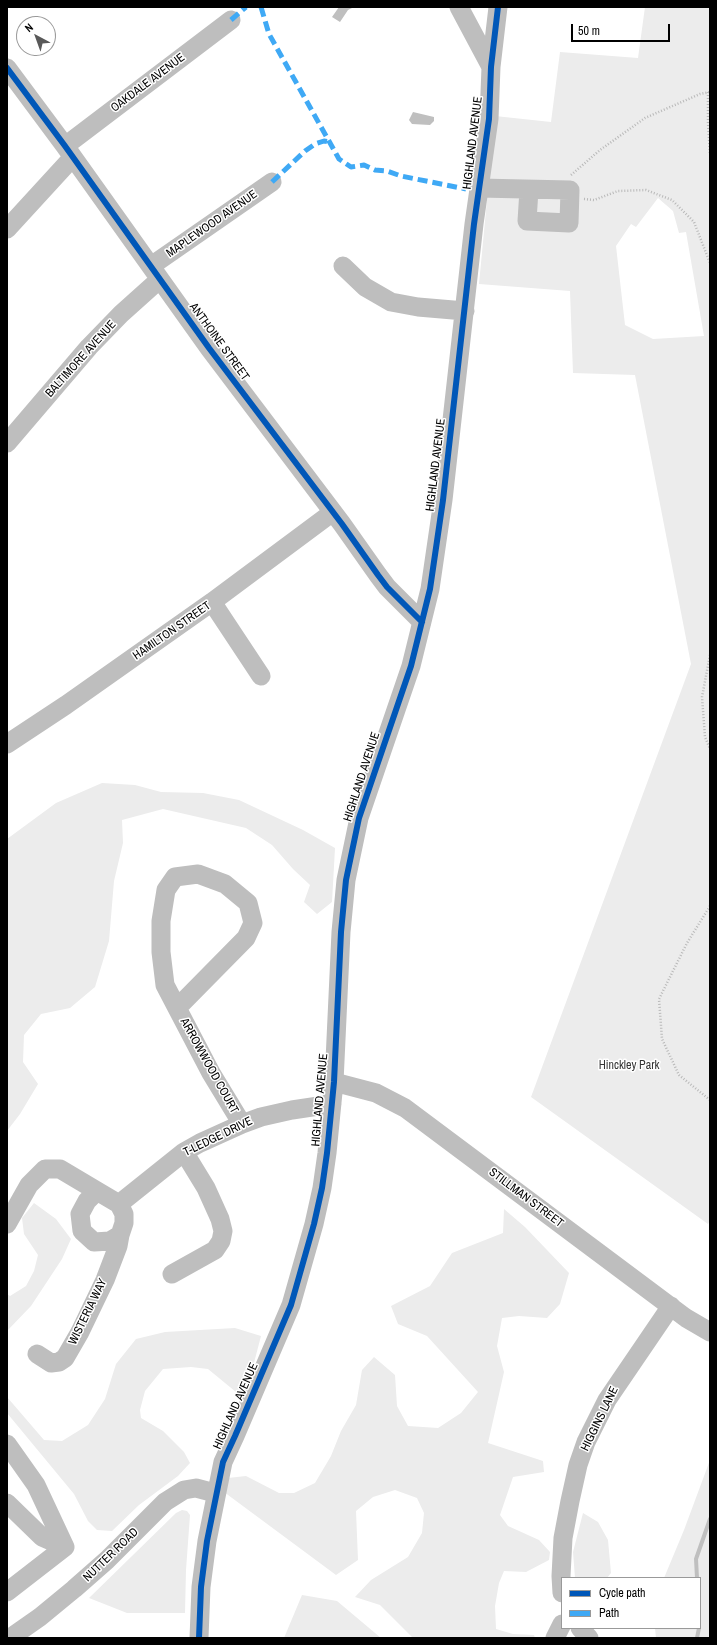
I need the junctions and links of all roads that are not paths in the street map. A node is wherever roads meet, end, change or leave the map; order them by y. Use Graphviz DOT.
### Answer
graph roads {
  1 [pos="458,7"];
  2 [pos="498,7"];
  3 [pos="231,20"];
  4 [pos="491,67"];
  5 [pos="7,68"];
  6 [pos="69,152"];
  7 [pos="272,182"];
  8 [pos="479,188"];
  9 [pos="530,190"];
  10 [pos="7,229"];
  11 [pos="343,266"];
  12 [pos="156,273"];
  13 [pos="466,311"];
  14 [pos="7,444"];
  15 [pos="333,512"];
  16 [pos="212,602"];
  17 [pos="422,622"];
  18 [pos="261,676"];
  19 [pos="7,744"];
  20 [pos="177,1008"];
  21 [pos="334,1082"];
  22 [pos="332,1104"];
  23 [pos="242,1124"];
  24 [pos="184,1152"];
  25 [pos="97,1191"];
  26 [pos="120,1204"];
  27 [pos="7,1224"];
  28 [pos="120,1235"];
  29 [pos="172,1274"];
  30 [pos="671,1306"];
  31 [pos="710,1332"];
  32 [pos="37,1354"];
  33 [pos="7,1444"];
  34 [pos="215,1493"];
  35 [pos="7,1503"];
  36 [pos="65,1547"];
  37 [pos="561,1584"];
  38 [pos="7,1592"];
  39 [pos="561,1626"];
  40 [pos="581,1629"];
  41 [pos="10,1638"];
  42 [pos="199,1638"];
  43 [pos="555,1638"];
  44 [pos="589,1638"];
  1 -- 4 [label="street"];
  2 -- 4 [label="street, HIGHLAND AVENUE"];
  3 -- 6 [label="street, OAKDALE AVENUE"];
  4 -- 8 [label="street, HIGHLAND AVENUE"];
  5 -- 6 [label="street, ANTHOINE STREET"];
  6 -- 10 [label="street, OAKDALE AVENUE"];
  6 -- 12 [label="street, ANTHOINE STREET"];
  7 -- 12 [label="street, MAPLEWOOD AVENUE"];
  8 -- 9 [label="street"];
  8 -- 13 [label="street, HIGHLAND AVENUE"];
  9 -- 9 [label="street"];
  11 -- 13 [label="street"];
  12 -- 14 [label="street, BALTIMORE AVENUE"];
  12 -- 15 [label="street, ANTHOINE STREET"];
  13 -- 17 [label="street, HIGHLAND AVENUE"];
  15 -- 16 [label="street, HAMILTON STREET"];
  15 -- 17 [label="street, ANTHOINE STREET"];
  16 -- 18 [label="street"];
  16 -- 19 [label="street, HAMILTON STREET"];
  17 -- 21 [label="street, HIGHLAND AVENUE"];
  20 -- 20 [label="street, ARROWWOOD COURT"];
  20 -- 23 [label="street, ARROWWOOD COURT"];
  21 -- 22 [label="street, HIGHLAND AVENUE"];
  21 -- 30 [label="street, STILLMAN STREET"];
  22 -- 23 [label="street, T-LEDGE DRIVE"];
  22 -- 34 [label="street, HIGHLAND AVENUE"];
  23 -- 24 [label="street, T-LEDGE DRIVE"];
  24 -- 26 [label="street, T-LEDGE DRIVE"];
  24 -- 29 [label="street"];
  25 -- 26 [label="street"];
  25 -- 27 [label="street"];
  25 -- 28 [label="street"];
  26 -- 28 [label="street"];
  28 -- 32 [label="street, WISTERIA WAY"];
  30 -- 31 [label="street, STILLMAN STREET"];
  30 -- 37 [label="street, HIGGINS LANE"];
  33 -- 36 [label="street"];
  34 -- 41 [label="street, NUTTER ROAD"];
  34 -- 42 [label="street, HIGHLAND AVENUE"];
  35 -- 36 [label="street"];
  36 -- 38 [label="street"];
  39 -- 43 [label="street"];
  40 -- 44 [label="street"];
}
